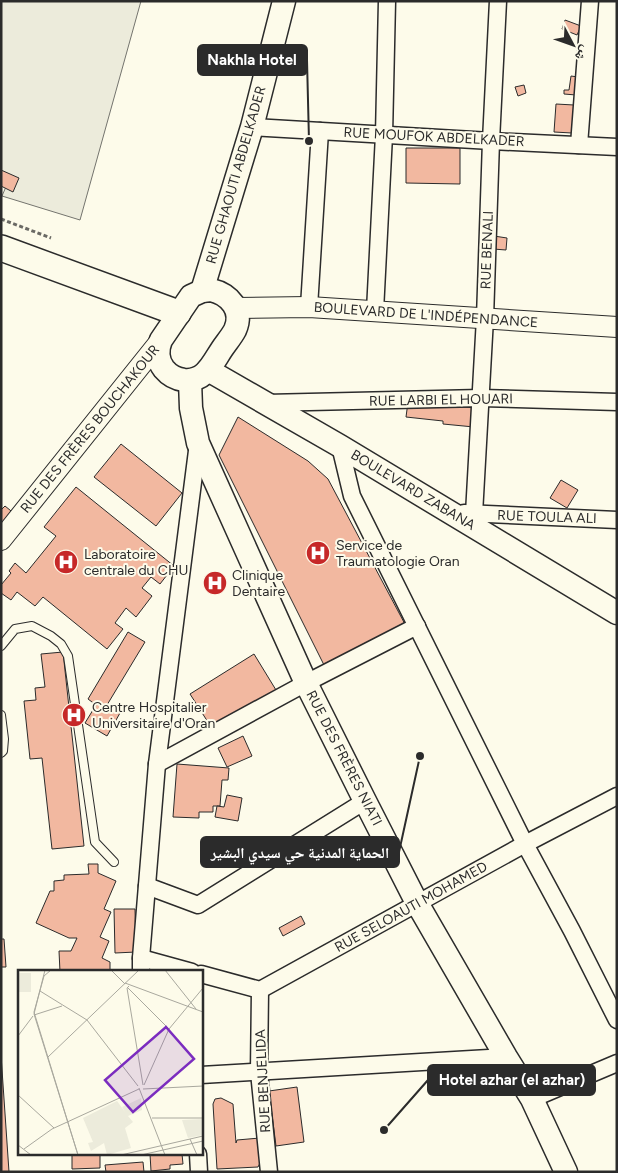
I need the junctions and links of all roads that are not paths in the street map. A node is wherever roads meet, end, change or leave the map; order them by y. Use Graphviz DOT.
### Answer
graph roads {
  1 [pos="284,1"];
  2 [pos="387,1"];
  3 [pos="498,1"];
  4 [pos="590,1"];
  5 [pos="252,127"];
  6 [pos="320,131"];
  7 [pos="384,135"];
  8 [pos="490,141"];
  9 [pos="579,145"];
  10 [pos="617,146"];
  11 [pos="1,248"];
  12 [pos="202,291"];
  13 [pos="309,307"];
  14 [pos="236,308"];
  15 [pos="375,311"];
  16 [pos="178,314"];
  17 [pos="485,318"];
  18 [pos="617,327"];
  19 [pos="161,340"];
  20 [pos="199,375"];
  21 [pos="481,398"];
  22 [pos="617,402"];
  23 [pos="266,403"];
  24 [pos="198,443"];
  25 [pos="340,446"];
  26 [pos="617,520"];
  27 [pos="476,522"];
  28 [pos="1,540"];
  29 [pos="617,613"];
  30 [pos="416,626"];
  31 [pos="1,646"];
  32 [pos="306,683"];
  33 [pos="1,715"];
  34 [pos="1,753"];
  35 [pos="156,764"];
  36 [pos="617,796"];
  37 [pos="365,801"];
  38 [pos="525,844"];
  39 [pos="114,862"];
  40 [pos="147,886"];
  41 [pos="417,903"];
  42 [pos="141,965"];
  43 [pos="177,970"];
  44 [pos="202,974"];
  45 [pos="260,990"];
  46 [pos="617,1020"];
  47 [pos="506,1057"];
  48 [pos="617,1063"];
  49 [pos="259,1072"];
  50 [pos="202,1075"];
  51 [pos="585,1077"];
  52 [pos="617,1077"];
  53 [pos="532,1099"];
  54 [pos="198,1156"];
  55 [pos="199,1172"];
  56 [pos="269,1172"];
  57 [pos="566,1172"];
  1 -- 5 [label="main road, RUE GHAOUTI ABDELKADER"];
  2 -- 7 [label="street"];
  3 -- 8 [label="street, RUE BENALI"];
  4 -- 9 [label="street"];
  5 -- 6 [label="street, RUE MOUFOK ABDELKADER"];
  5 -- 12 [label="main road, RUE GHAOUTI ABDELKADER"];
  6 -- 7 [label="street, RUE MOUFOK ABDELKADER"];
  6 -- 13 [label="street"];
  7 -- 8 [label="street, RUE MOUFOK ABDELKADER"];
  7 -- 15 [label="street"];
  8 -- 9 [label="street, RUE MOUFOK ABDELKADER"];
  8 -- 17 [label="street, RUE BENALI"];
  9 -- 10 [label="street, RUE MOUFOK ABDELKADER"];
  11 -- 16 [label="main road"];
  12 -- 14 [label="main road"];
  12 -- 16 [label="main road"];
  13 -- 14 [label="street, BOULEVARD DE L'INDÉPENDANCE"];
  13 -- 15 [label="street, BOULEVARD DE L'INDÉPENDANCE"];
  14 -- 20 [label="main road"];
  15 -- 17 [label="street, BOULEVARD DE L'INDÉPENDANCE"];
  16 -- 19 [label="main road"];
  17 -- 18 [label="street, BOULEVARD DE L'INDÉPENDANCE"];
  17 -- 21 [label="street, RUE BENALI"];
  19 -- 20 [label="main road"];
  19 -- 28 [label="street, RUE DES FRÈRES BOUCHAKOUR"];
  20 -- 23 [label="main road, BOULEVARD ZABANA"];
  20 -- 24 [label="main road, RUE DES FRÈRES NIATI"];
  21 -- 22 [label="street, RUE LARBI EL HOUARI"];
  21 -- 23 [label="street, RUE LARBI EL HOUARI"];
  21 -- 27 [label="street, RUE BENALI"];
  23 -- 25 [label="main road, BOULEVARD ZABANA"];
  24 -- 32 [label="main road, RUE DES FRÈRES NIATI"];
  24 -- 35 [label="street"];
  25 -- 27 [label="main road, BOULEVARD ZABANA"];
  25 -- 30 [label="street"];
  26 -- 27 [label="street, RUE TOULA ALI"];
  27 -- 29 [label="main road, BOULEVARD ZABANA"];
  30 -- 32 [label="street"];
  30 -- 38 [label="street"];
  31 -- 39 [label="lane"];
  32 -- 35 [label="street"];
  32 -- 37 [label="main road, RUE DES FRÈRES NIATI"];
  33 -- 34 [label="lane"];
  35 -- 40 [label="street"];
  36 -- 38 [label="street, RUE SELOAUTI MOHAMED"];
  37 -- 40 [label="street"];
  37 -- 41 [label="main road, RUE DES FRÈRES NIATI"];
  38 -- 41 [label="street, RUE SELOAUTI MOHAMED"];
  38 -- 46 [label="street"];
  40 -- 42 [label="street"];
  41 -- 45 [label="street, RUE SELOAUTI MOHAMED"];
  41 -- 47 [label="main road, RUE DES FRÈRES NIATI"];
  42 -- 43 [label="street"];
  44 -- 45 [label="street"];
  45 -- 49 [label="street, RUE BENJELIDA"];
  47 -- 49 [label="street"];
  47 -- 53 [label="main road, RUE DES FRÈRES NIATI"];
  48 -- 51 [label="street"];
  49 -- 50 [label="street"];
  49 -- 56 [label="street, RUE BENJELIDA"];
  51 -- 52 [label="street"];
  51 -- 53 [label="street"];
  53 -- 57 [label="main road, RUE DES FRÈRES NIATI"];
  54 -- 55 [label="street"];
}
